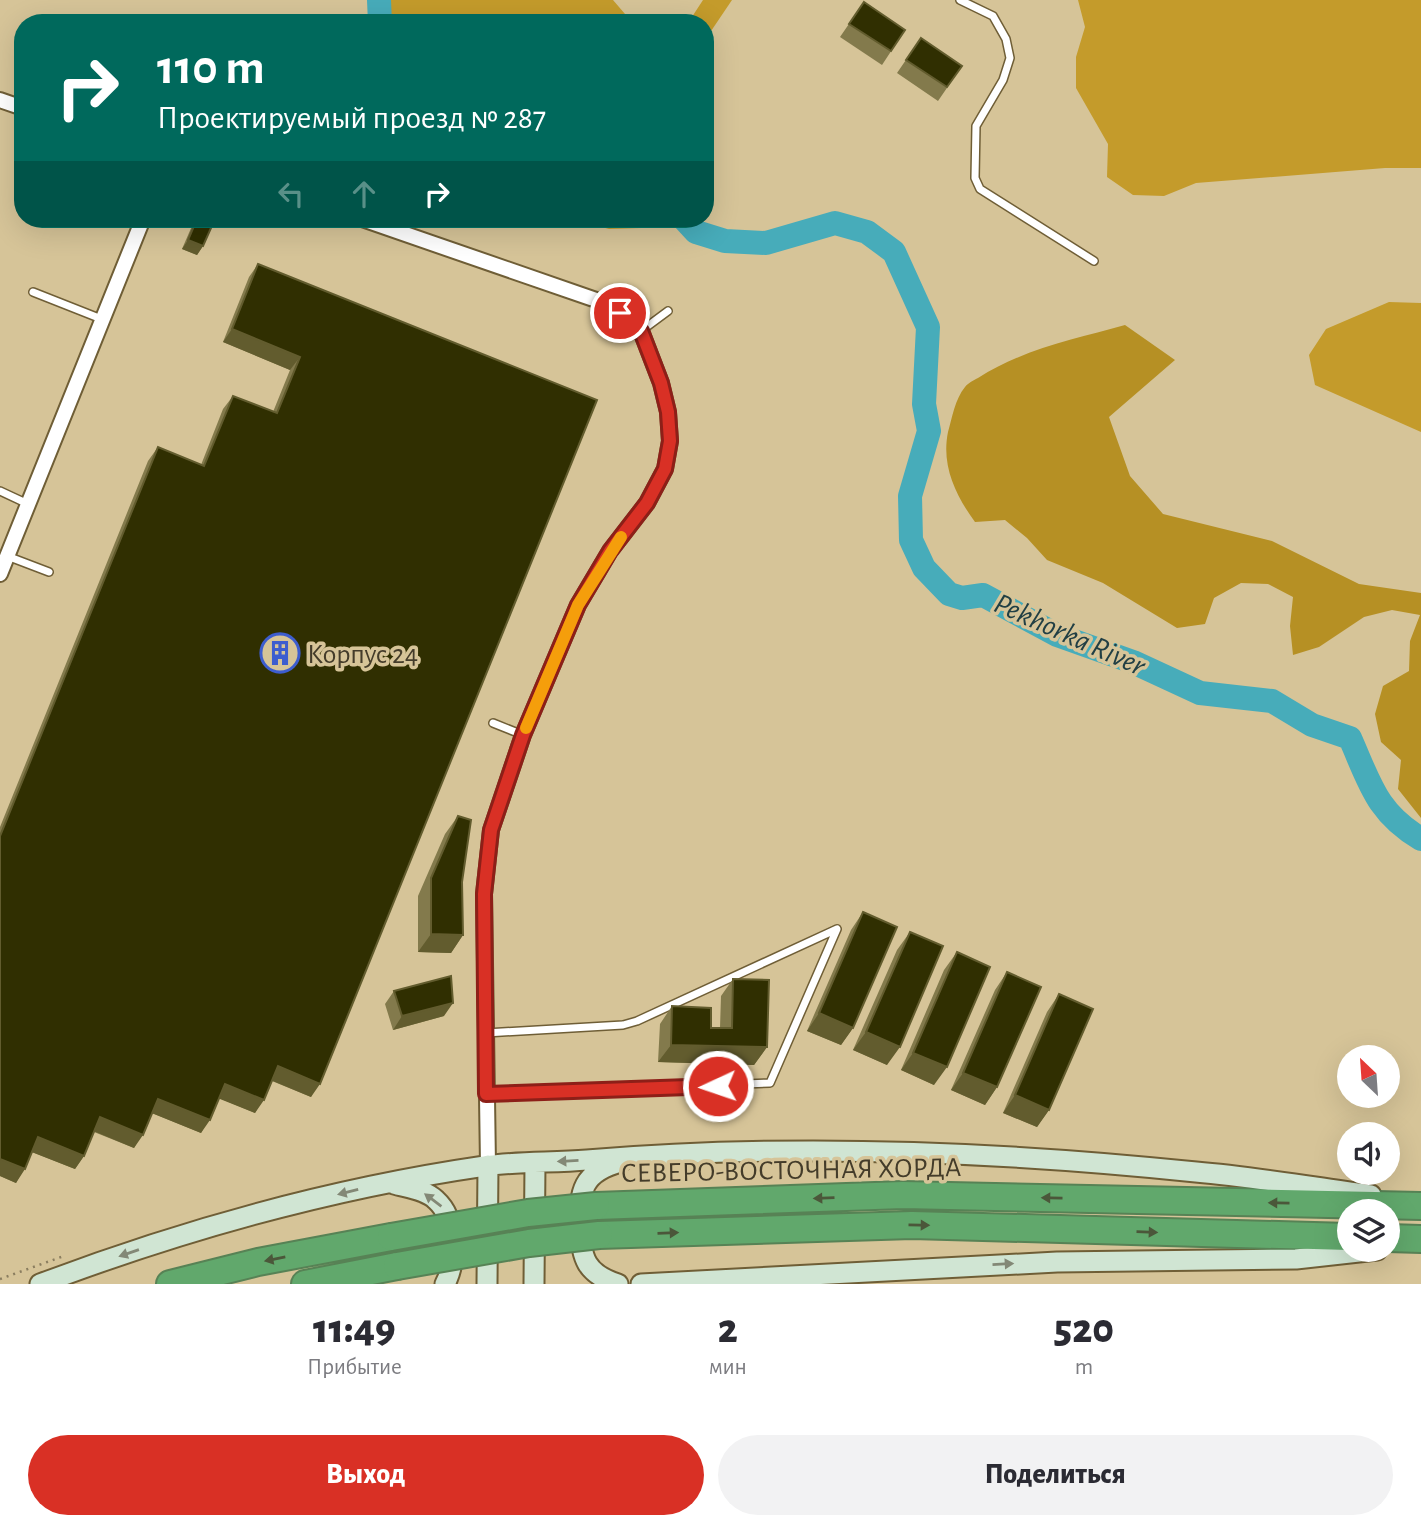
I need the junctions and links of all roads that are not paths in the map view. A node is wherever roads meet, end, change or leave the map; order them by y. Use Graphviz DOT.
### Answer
graph roads {
  1 [pos="960,0"];
  2 [pos="140,228"];
  3 [pos="388,228"];
  4 [pos="1094,261"];
  5 [pos="33,292"];
  6 [pos="668,311"];
  7 [pos="104,320"];
  8 [pos="641,331"];
  9 [pos="0,491"];
  10 [pos="28,504"];
  11 [pos="7,556"];
  12 [pos="49,572"];
  13 [pos="0,574"];
  14 [pos="493,723"];
  15 [pos="523,735"];
  16 [pos="486,1033"];
  17 [pos="486,1094"];
  18 [pos="649,1154"];
  19 [pos="535,1163"];
  20 [pos="488,1165"];
  21 [pos="389,1182"];
  22 [pos="1421,1203"];
  23 [pos="1337,1237"];
  24 [pos="1400,1238"];
  25 [pos="1421,1239"];
  26 [pos="1421,1244"];
  27 [pos="1400,1247"];
  28 [pos="1337,1254"];
  29 [pos="40,1284"];
  30 [pos="170,1284"];
  31 [pos="305,1284"];
  32 [pos="445,1284"];
  33 [pos="487,1284"];
  34 [pos="534,1284"];
  35 [pos="618,1284"];
  36 [pos="641,1284"];
  1 -- 4 [label="lane"];
  2 -- 7 [label="street"];
  3 -- 8 [label="street"];
  5 -- 7 [label="lane"];
  6 -- 8 [label="lane"];
  7 -- 10 [label="street"];
  8 -- 15 [label="street"];
  9 -- 10 [label="lane"];
  10 -- 11 [label="street"];
  11 -- 12 [label="lane"];
  11 -- 13 [label="street"];
  14 -- 15 [label="lane"];
  15 -- 16 [label="street"];
  16 -- 17 [label="street"];
  16 -- 17 [label="lane"];
  17 -- 20 [label="street"];
  18 -- 19 [label="street, one-way"];
  18 -- 22 [label="street"];
  18 -- 35 [label="street"];
  19 -- 20 [label="street"];
  19 -- 34 [label="street"];
  20 -- 21 [label="street"];
  20 -- 33 [label="street"];
  21 -- 29 [label="street, one-way"];
  32 -- 21 [label="street, one-way"];
  22 -- 30 [label="highway, СЕВЕРО-ВОСТОЧНАЯ ХОРДА, one-way, bridge"];
  31 -- 23 [label="highway, СЕВЕРО-ВОСТОЧНАЯ ХОРДА, one-way, bridge"];
  24 -- 25 [label="highway"];
  26 -- 27 [label="street"];
  36 -- 28 [label="street, one-way"];
}
